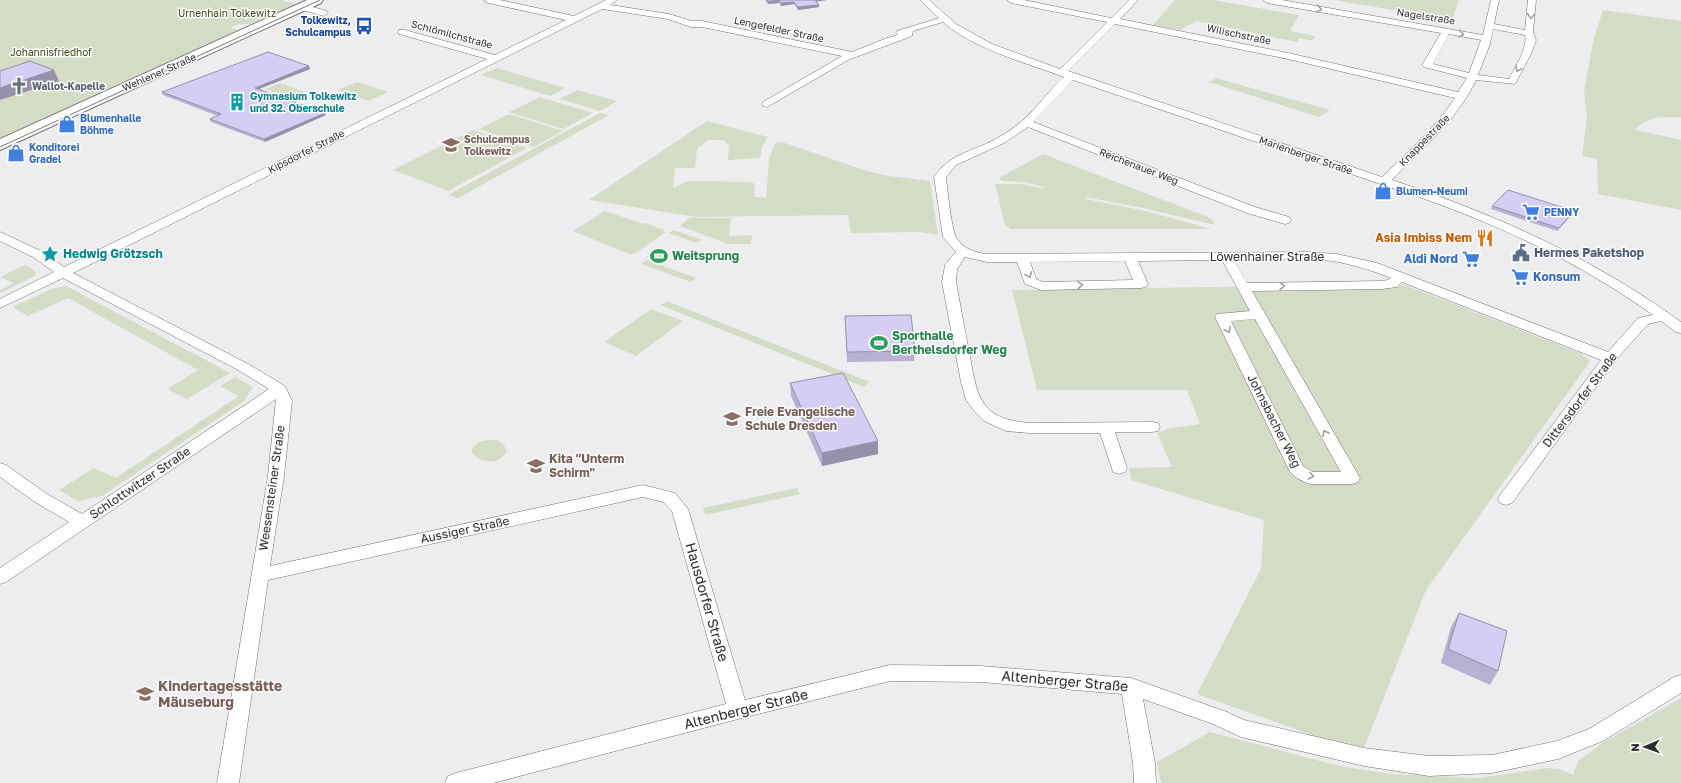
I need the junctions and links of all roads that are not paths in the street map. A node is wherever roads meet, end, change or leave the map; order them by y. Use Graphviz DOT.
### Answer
graph roads {
  1 [pos="318,0"];
  2 [pos="488,0"];
  3 [pos="613,0"];
  4 [pos="924,0"];
  5 [pos="1011,0"];
  6 [pos="1134,0"];
  7 [pos="1267,0"];
  8 [pos="1495,0"];
  9 [pos="1532,0"];
  10 [pos="505,1"];
  11 [pos="601,6"];
  12 [pos="302,7"];
  13 [pos="324,12"];
  14 [pos="575,19"];
  15 [pos="945,20"];
  16 [pos="1115,20"];
  17 [pos="1489,26"];
  18 [pos="1446,31"];
  19 [pos="402,32"];
  20 [pos="1529,33"];
  21 [pos="1486,38"];
  22 [pos="852,56"];
  23 [pos="495,58"];
  24 [pos="1067,74"];
  25 [pos="1473,77"];
  26 [pos="1461,96"];
  27 [pos="767,104"];
  28 [pos="1027,123"];
  29 [pos="0,145"];
  30 [pos="1384,180"];
  31 [pos="1285,220"];
  32 [pos="0,236"];
  33 [pos="963,252"];
  34 [pos="1226,257"];
  35 [pos="1023,258"];
  36 [pos="1130,258"];
  37 [pos="63,273"];
  38 [pos="1401,277"];
  39 [pos="1243,287"];
  40 [pos="0,304"];
  41 [pos="1260,315"];
  42 [pos="1664,316"];
  43 [pos="1681,329"];
  44 [pos="1610,358"];
  45 [pos="280,389"];
  46 [pos="1152,427"];
  47 [pos="1106,428"];
  48 [pos="1119,468"];
  49 [pos="0,469"];
  50 [pos="669,497"];
  51 [pos="1506,499"];
  52 [pos="83,522"];
  53 [pos="260,574"];
  54 [pos="0,577"];
  55 [pos="1681,683"];
  56 [pos="1131,686"];
  57 [pos="738,710"];
  58 [pos="228,783"];
  59 [pos="456,783"];
  60 [pos="1146,783"];
  1 -- 12 [label="main road, Wehlener Straße"];
  2 -- 10 [label="street"];
  3 -- 11 [label="street, Kipsdorfer Straße"];
  4 -- 15 [label="street, Marienberger Straße"];
  5 -- 16 [label="street, Wilischstraße"];
  6 -- 16 [label="street"];
  7 -- 18 [label="street, Nagelstraße, one-way"];
  8 -- 17 [label="street, Knappestraße"];
  9 -- 20 [label="street, one-way"];
  10 -- 14 [label="street"];
  11 -- 14 [label="street, Kipsdorfer Straße"];
  11 -- 22 [label="street, Lengefelder Straße"];
  12 -- 13 [label="street"];
  12 -- 29 [label="main road, Wehlener Straße"];
  14 -- 23 [label="street, Kipsdorfer Straße"];
  15 -- 22 [label="street"];
  15 -- 24 [label="street, Marienberger Straße"];
  16 -- 24 [label="street"];
  16 -- 26 [label="street, Wilischstraße"];
  17 -- 20 [label="street"];
  17 -- 21 [label="street, Knappestraße"];
  18 -- 21 [label="street, Nagelstraße, one-way"];
  18 -- 25 [label="street"];
  19 -- 23 [label="street, Schlömilchstraße"];
  20 -- 25 [label="street, one-way"];
  21 -- 25 [label="street, Knappestraße"];
  22 -- 27 [label="street"];
  23 -- 37 [label="street, Kipsdorfer Straße"];
  24 -- 28 [label="street"];
  24 -- 30 [label="street, Marienberger Straße"];
  25 -- 26 [label="street, Knappestraße"];
  26 -- 30 [label="street, Knappestraße"];
  28 -- 31 [label="street, Reichenauer Weg"];
  28 -- 33 [label="street"];
  30 -- 42 [label="street, Marienberger Straße"];
  32 -- 37 [label="street"];
  33 -- 35 [label="street, Löwenhainer Straße"];
  33 -- 47 [label="street"];
  34 -- 36 [label="street, Löwenhainer Straße"];
  34 -- 38 [label="street, Löwenhainer Straße"];
  34 -- 39 [label="street, Johnsbacher Weg"];
  35 -- 36 [label="street, Löwenhainer Straße"];
  35 -- 36 [label="street, one-way"];
  37 -- 40 [label="street, Kipsdorfer Straße"];
  37 -- 45 [label="street"];
  39 -- 38 [label="street, one-way"];
  38 -- 44 [label="street, Löwenhainer Straße"];
  39 -- 41 [label="street, Johnsbacher Weg"];
  41 -- 41 [label="street, Johnsbacher Weg, one-way"];
  42 -- 43 [label="street, Marienberger Straße"];
  42 -- 44 [label="street, Dittersdorfer Straße"];
  44 -- 51 [label="street, Dittersdorfer Straße"];
  45 -- 52 [label="street, Schlottwitzer Straße"];
  45 -- 53 [label="street, Weesensteiner Straße"];
  46 -- 47 [label="street"];
  47 -- 48 [label="street"];
  49 -- 52 [label="street"];
  50 -- 53 [label="street, Aussiger Straße"];
  50 -- 57 [label="street, Hausdorfer Straße"];
  52 -- 54 [label="street, Schlottwitzer Straße"];
  53 -- 58 [label="street, Weesensteiner Straße"];
  55 -- 56 [label="street, Altenberger Straße"];
  56 -- 57 [label="street, Altenberger Straße"];
  56 -- 60 [label="street"];
  57 -- 59 [label="street, Altenberger Straße"];
}
